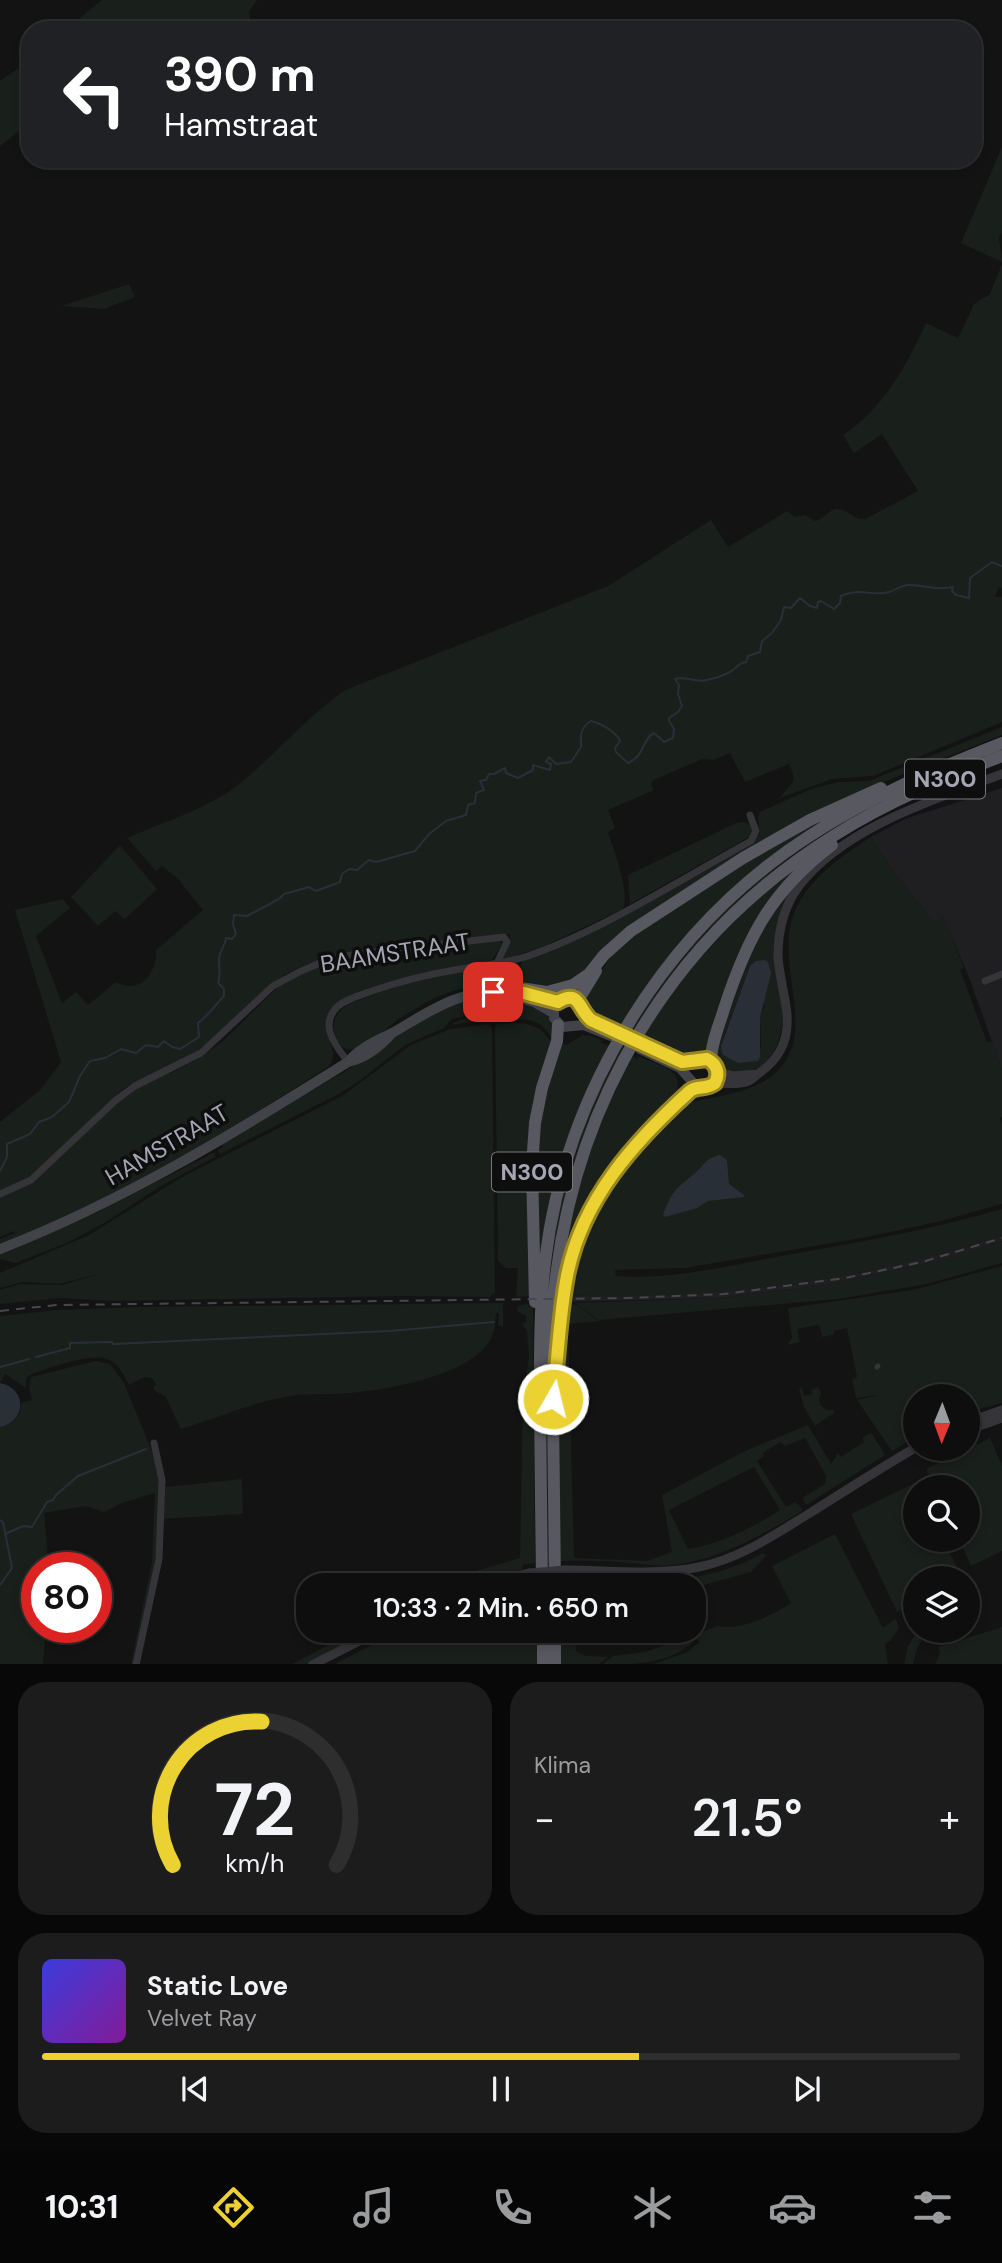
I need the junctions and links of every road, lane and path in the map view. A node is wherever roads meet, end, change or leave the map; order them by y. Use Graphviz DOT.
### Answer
graph roads {
  1 [pos="1002,743"];
  2 [pos="1002,756"];
  3 [pos="1002,774"];
  4 [pos="915,779"];
  5 [pos="890,805"];
  6 [pos="750,815"];
  7 [pos="604,955"];
  8 [pos="497,963"];
  9 [pos="1002,974"];
  10 [pos="985,981"];
  11 [pos="500,992"];
  12 [pos="575,999"];
  13 [pos="558,1002"];
  14 [pos="555,1019"];
  15 [pos="612,1033"];
  16 [pos="641,1046"];
  17 [pos="348,1062"];
  18 [pos="714,1066"];
  19 [pos="758,1074"];
  20 [pos="715,1083"];
  21 [pos="697,1087"];
  22 [pos="0,1194"];
  23 [pos="0,1249"];
  24 [pos="540,1348"];
  25 [pos="553,1399"];
  26 [pos="1002,1410"];
  27 [pos="980,1418"];
  28 [pos="1002,1418"];
  29 [pos="980,1426"];
  30 [pos="154,1443"];
  31 [pos="903,1456"];
  32 [pos="530,1573"];
  33 [pos="542,1573"];
  34 [pos="555,1573"];
  35 [pos="355,1643"];
  36 [pos="543,1643"];
  37 [pos="555,1643"];
  38 [pos="136,1664"];
  39 [pos="312,1664"];
  40 [pos="543,1664"];
  41 [pos="555,1664"];
  1 -- 4 [label="highway, N300"];
  2 -- 5 [label="highway, N300"];
  3 -- 19 [label="street"];
  4 -- 7 [label="highway, N300"];
  4 -- 24 [label="highway, N300"];
  5 -- 18 [label="highway, N300"];
  5 -- 25 [label="highway, N300"];
  6 -- 8 [label="street, BAAMSTRAAT"];
  7 -- 11 [label="highway, N300"];
  7 -- 12 [label="highway, N300"];
  8 -- 17 [label="street, BAAMSTRAAT"];
  8 -- 22 [label="street, BAAMSTRAAT"];
  9 -- 10 [label="street"];
  11 -- 13 [label="main road, HAMSTRAAT"];
  11 -- 14 [label="main road, HAMSTRAAT"];
  11 -- 17 [label="main road, HAMSTRAAT"];
  12 -- 13 [label="main road, HAMSTRAAT"];
  12 -- 15 [label="main road, HAMSTRAAT"];
  13 -- 14 [label="main road"];
  14 -- 15 [label="main road, HAMSTRAAT"];
  14 -- 24 [label="highway, N300"];
  15 -- 16 [label="main road, HAMSTRAAT"];
  16 -- 18 [label="main road, HAMSTRAAT"];
  16 -- 21 [label="main road, HAMSTRAAT"];
  17 -- 23 [label="main road, HAMSTRAAT"];
  18 -- 19 [label="street, HAMSTRAAT"];
  18 -- 20 [label="main road"];
  19 -- 20 [label="street"];
  20 -- 21 [label="main road"];
  21 -- 25 [label="highway, N300"];
  24 -- 33 [label="highway, N300"];
  25 -- 34 [label="highway, N300"];
  26 -- 27 [label="street"];
  28 -- 29 [label="street"];
  30 -- 38 [label="street"];
  31 -- 32 [label="street, bridge"];
  35 -- 39 [label="street"];
  36 -- 40 [label="highway"];
  37 -- 41 [label="highway"];
}
